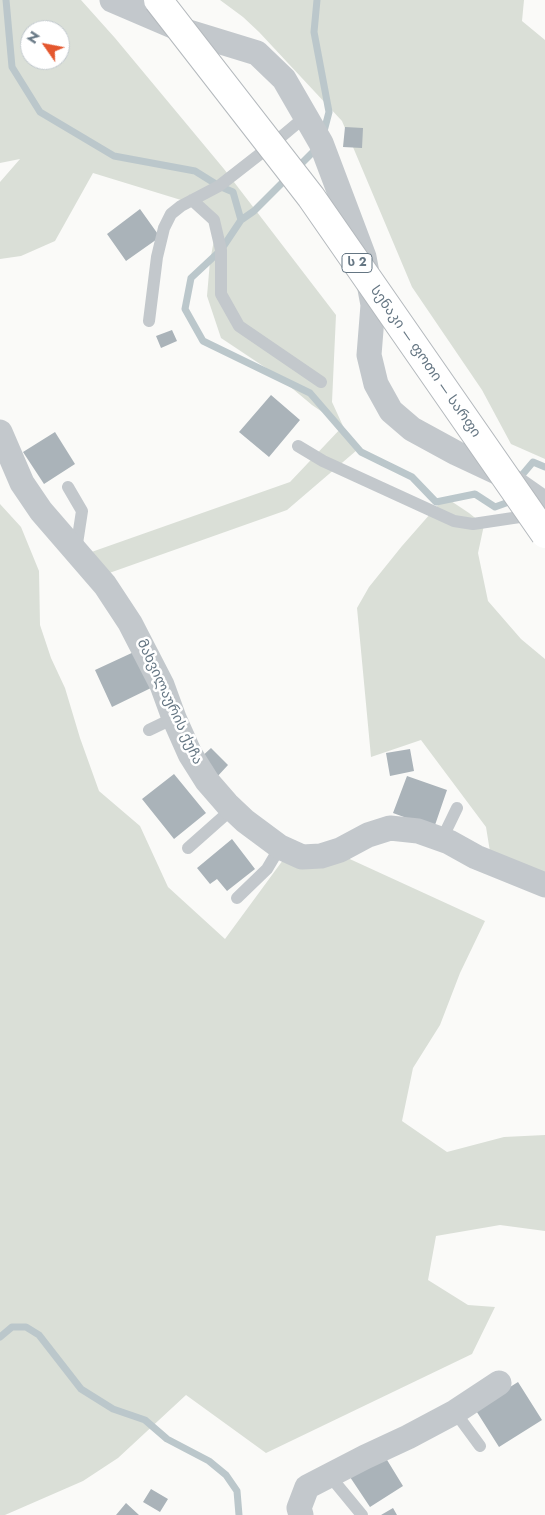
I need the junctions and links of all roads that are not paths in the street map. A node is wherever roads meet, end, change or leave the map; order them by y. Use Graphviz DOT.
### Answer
graph roads {
  1 [pos="112,0"];
  2 [pos="158,0"];
  3 [pos="306,116"];
  4 [pos="192,200"];
  5 [pos="149,321"];
  6 [pos="321,382"];
  7 [pos="0,432"];
  8 [pos="298,446"];
  9 [pos="68,488"];
  10 [pos="545,504"];
  11 [pos="545,514"];
  12 [pos="545,534"];
  13 [pos="76,551"];
  14 [pos="174,718"];
  15 [pos="149,730"];
  16 [pos="457,808"];
  17 [pos="232,809"];
  18 [pos="442,839"];
  19 [pos="280,846"];
  20 [pos="188,848"];
  21 [pos="545,885"];
  22 [pos="237,898"];
  23 [pos="499,1383"];
  24 [pos="455,1412"];
  25 [pos="480,1446"];
  26 [pos="329,1475"];
  27 [pos="301,1515"];
  28 [pos="362,1515"];
  1 -- 3 [label="street"];
  2 -- 12 [label="highway, სენაკი — ფოთი — სარფი / ს 2, bridge"];
  3 -- 4 [label="lane"];
  3 -- 10 [label="street"];
  4 -- 5 [label="lane"];
  4 -- 6 [label="lane"];
  7 -- 13 [label="street, მახვილაურის ქუჩა"];
  8 -- 11 [label="lane"];
  9 -- 13 [label="lane"];
  13 -- 14 [label="street, მახვილაურის ქუჩა"];
  14 -- 15 [label="lane"];
  14 -- 17 [label="street, მახვილაურის ქუჩა"];
  16 -- 18 [label="lane"];
  17 -- 19 [label="street, მახვილაურის ქუჩა"];
  17 -- 20 [label="lane"];
  18 -- 19 [label="street, მახვილაურის ქუჩა"];
  18 -- 21 [label="street, მახვილაურის ქუჩა"];
  19 -- 22 [label="lane"];
  23 -- 24 [label="street"];
  24 -- 25 [label="lane"];
  24 -- 26 [label="street"];
  26 -- 27 [label="street"];
  26 -- 28 [label="lane"];
}
